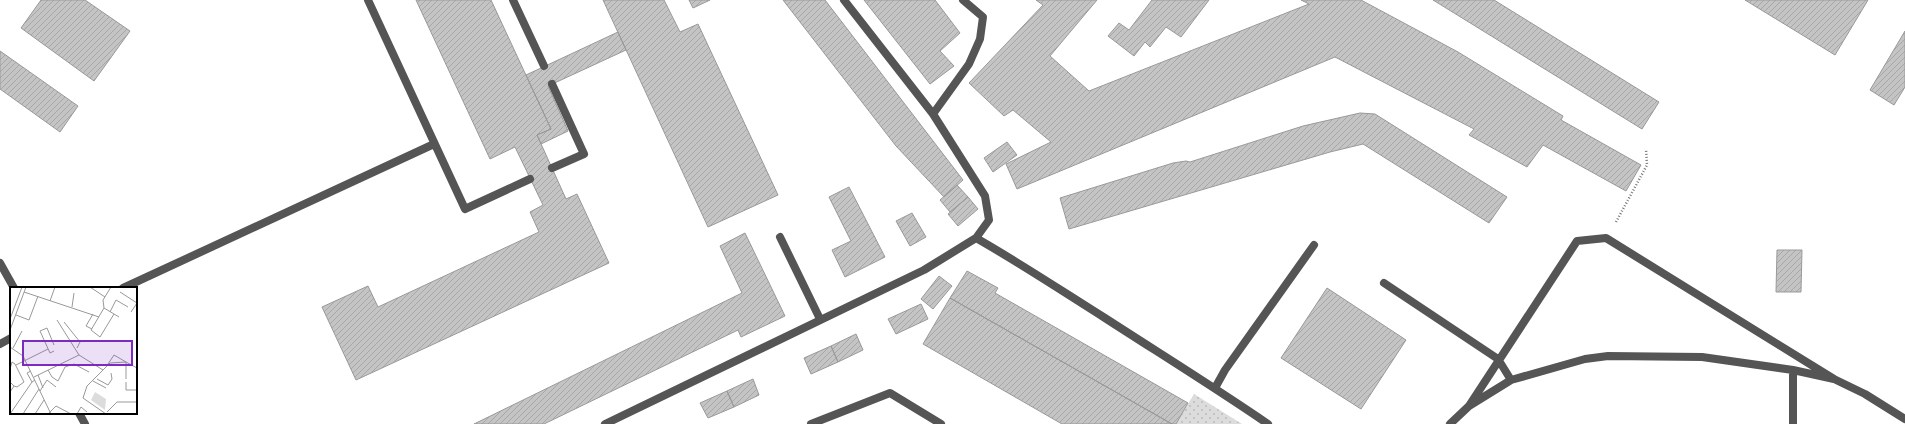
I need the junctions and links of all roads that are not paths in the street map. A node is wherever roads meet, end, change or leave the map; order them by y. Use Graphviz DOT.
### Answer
graph roads {
  1 [pos="368,0"];
  2 [pos="513,0"];
  3 [pos="844,0"];
  4 [pos="963,0"];
  5 [pos="544,66"];
  6 [pos="552,84"];
  7 [pos="933,114"];
  8 [pos="434,144"];
  9 [pos="552,168"];
  10 [pos="530,179"];
  11 [pos="780,237"];
  12 [pos="976,238"];
  13 [pos="1314,245"];
  14 [pos="0,263"];
  15 [pos="1384,283"];
  16 [pos="13,287"];
  17 [pos="125,287"];
  18 [pos="820,319"];
  19 [pos="10,339"];
  20 [pos="0,344"];
  21 [pos="1498,359"];
  22 [pos="1793,370"];
  23 [pos="1834,379"];
  24 [pos="1511,380"];
  25 [pos="1215,388"];
  26 [pos="1469,406"];
  27 [pos="80,414"];
  28 [pos="1905,419"];
  29 [pos="85,424"];
  30 [pos="605,424"];
  31 [pos="811,424"];
  32 [pos="942,424"];
  33 [pos="1268,424"];
  34 [pos="1450,424"];
  35 [pos="1793,424"];
  1 -- 8 [label="street"];
  2 -- 5 [label="street"];
  3 -- 7 [label="street"];
  4 -- 7 [label="street"];
  6 -- 9 [label="street"];
  7 -- 12 [label="street"];
  8 -- 10 [label="street"];
  8 -- 17 [label="street"];
  11 -- 18 [label="street"];
  12 -- 18 [label="street"];
  12 -- 25 [label="street"];
  13 -- 25 [label="street"];
  14 -- 16 [label="street"];
  15 -- 21 [label="street"];
  18 -- 30 [label="street"];
  19 -- 20 [label="street"];
  21 -- 23 [label="street"];
  21 -- 24 [label="street"];
  21 -- 26 [label="street"];
  22 -- 23 [label="street"];
  22 -- 24 [label="street"];
  22 -- 35 [label="street"];
  23 -- 28 [label="street"];
  24 -- 26 [label="street"];
  25 -- 33 [label="street"];
  26 -- 34 [label="street"];
  27 -- 29 [label="street"];
  31 -- 32 [label="street"];
}
